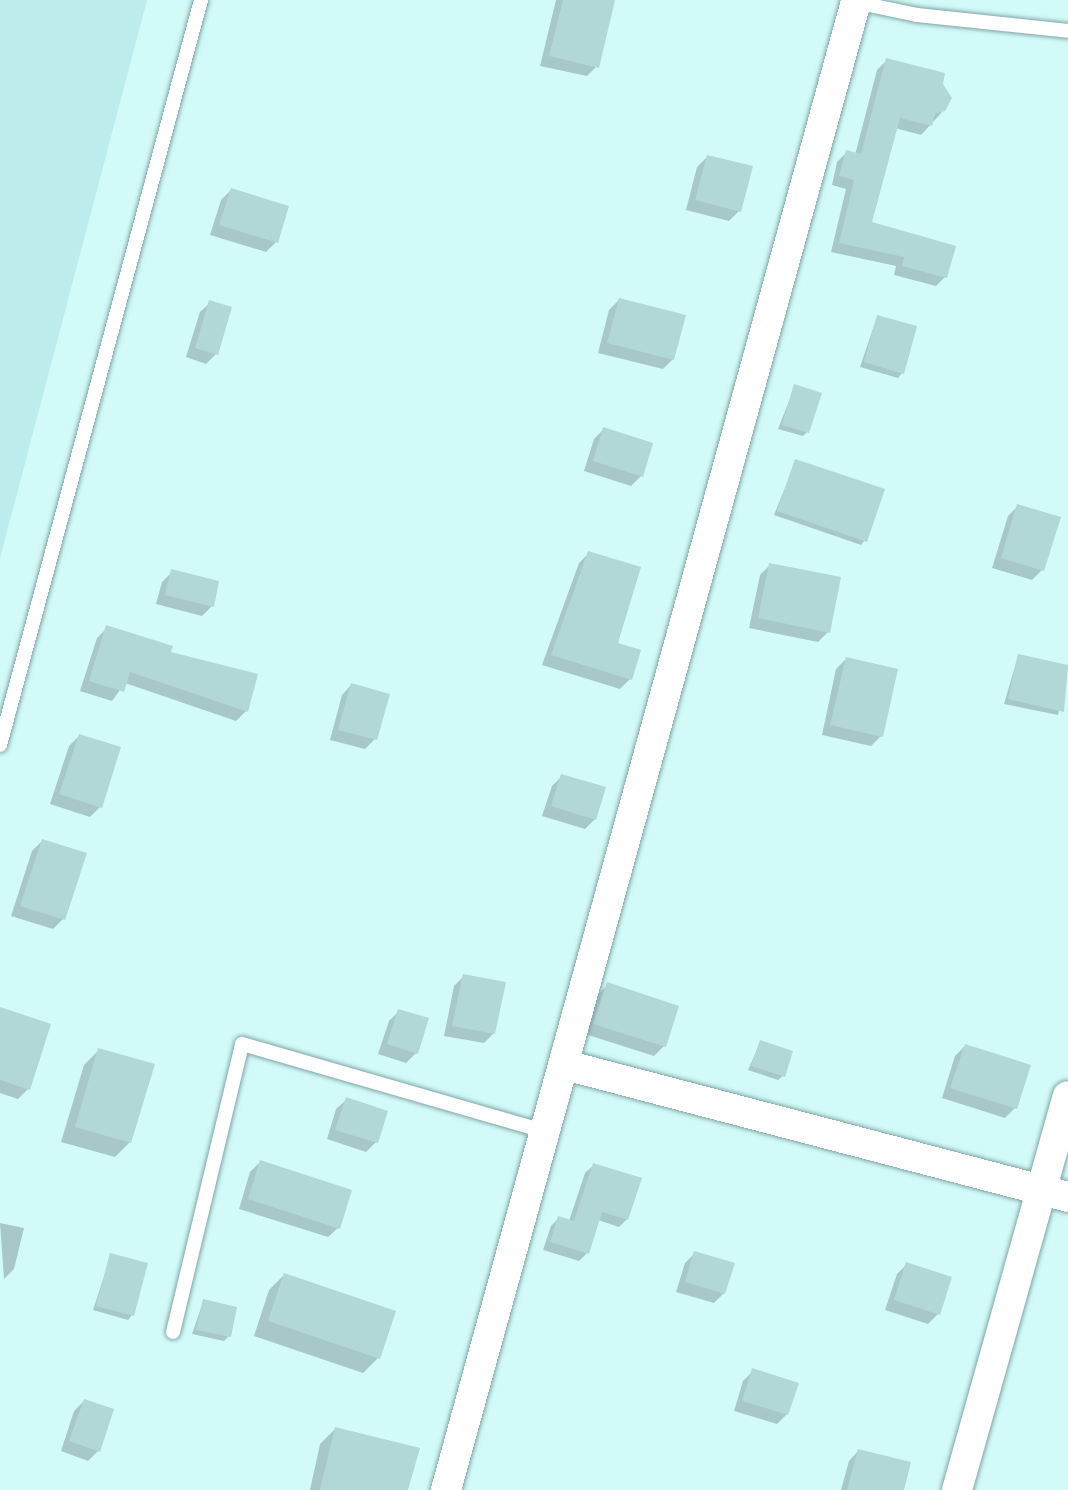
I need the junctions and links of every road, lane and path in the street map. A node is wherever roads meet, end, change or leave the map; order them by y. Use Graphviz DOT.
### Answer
graph roads {
  1 [pos="201,0"];
  2 [pos="850,1"];
  3 [pos="1068,31"];
  4 [pos="0,745"];
  5 [pos="565,1065"];
  6 [pos="1068,1096"];
  7 [pos="546,1132"];
  8 [pos="1054,1194"];
  9 [pos="173,1332"];
  10 [pos="446,1490"];
  11 [pos="957,1490"];
  1 -- 4 [label="lane"];
  2 -- 3 [label="lane"];
  2 -- 5 [label="street"];
  5 -- 7 [label="street"];
  5 -- 8 [label="street"];
  6 -- 8 [label="street"];
  7 -- 9 [label="lane"];
  7 -- 10 [label="street"];
  8 -- 11 [label="street"];
}
